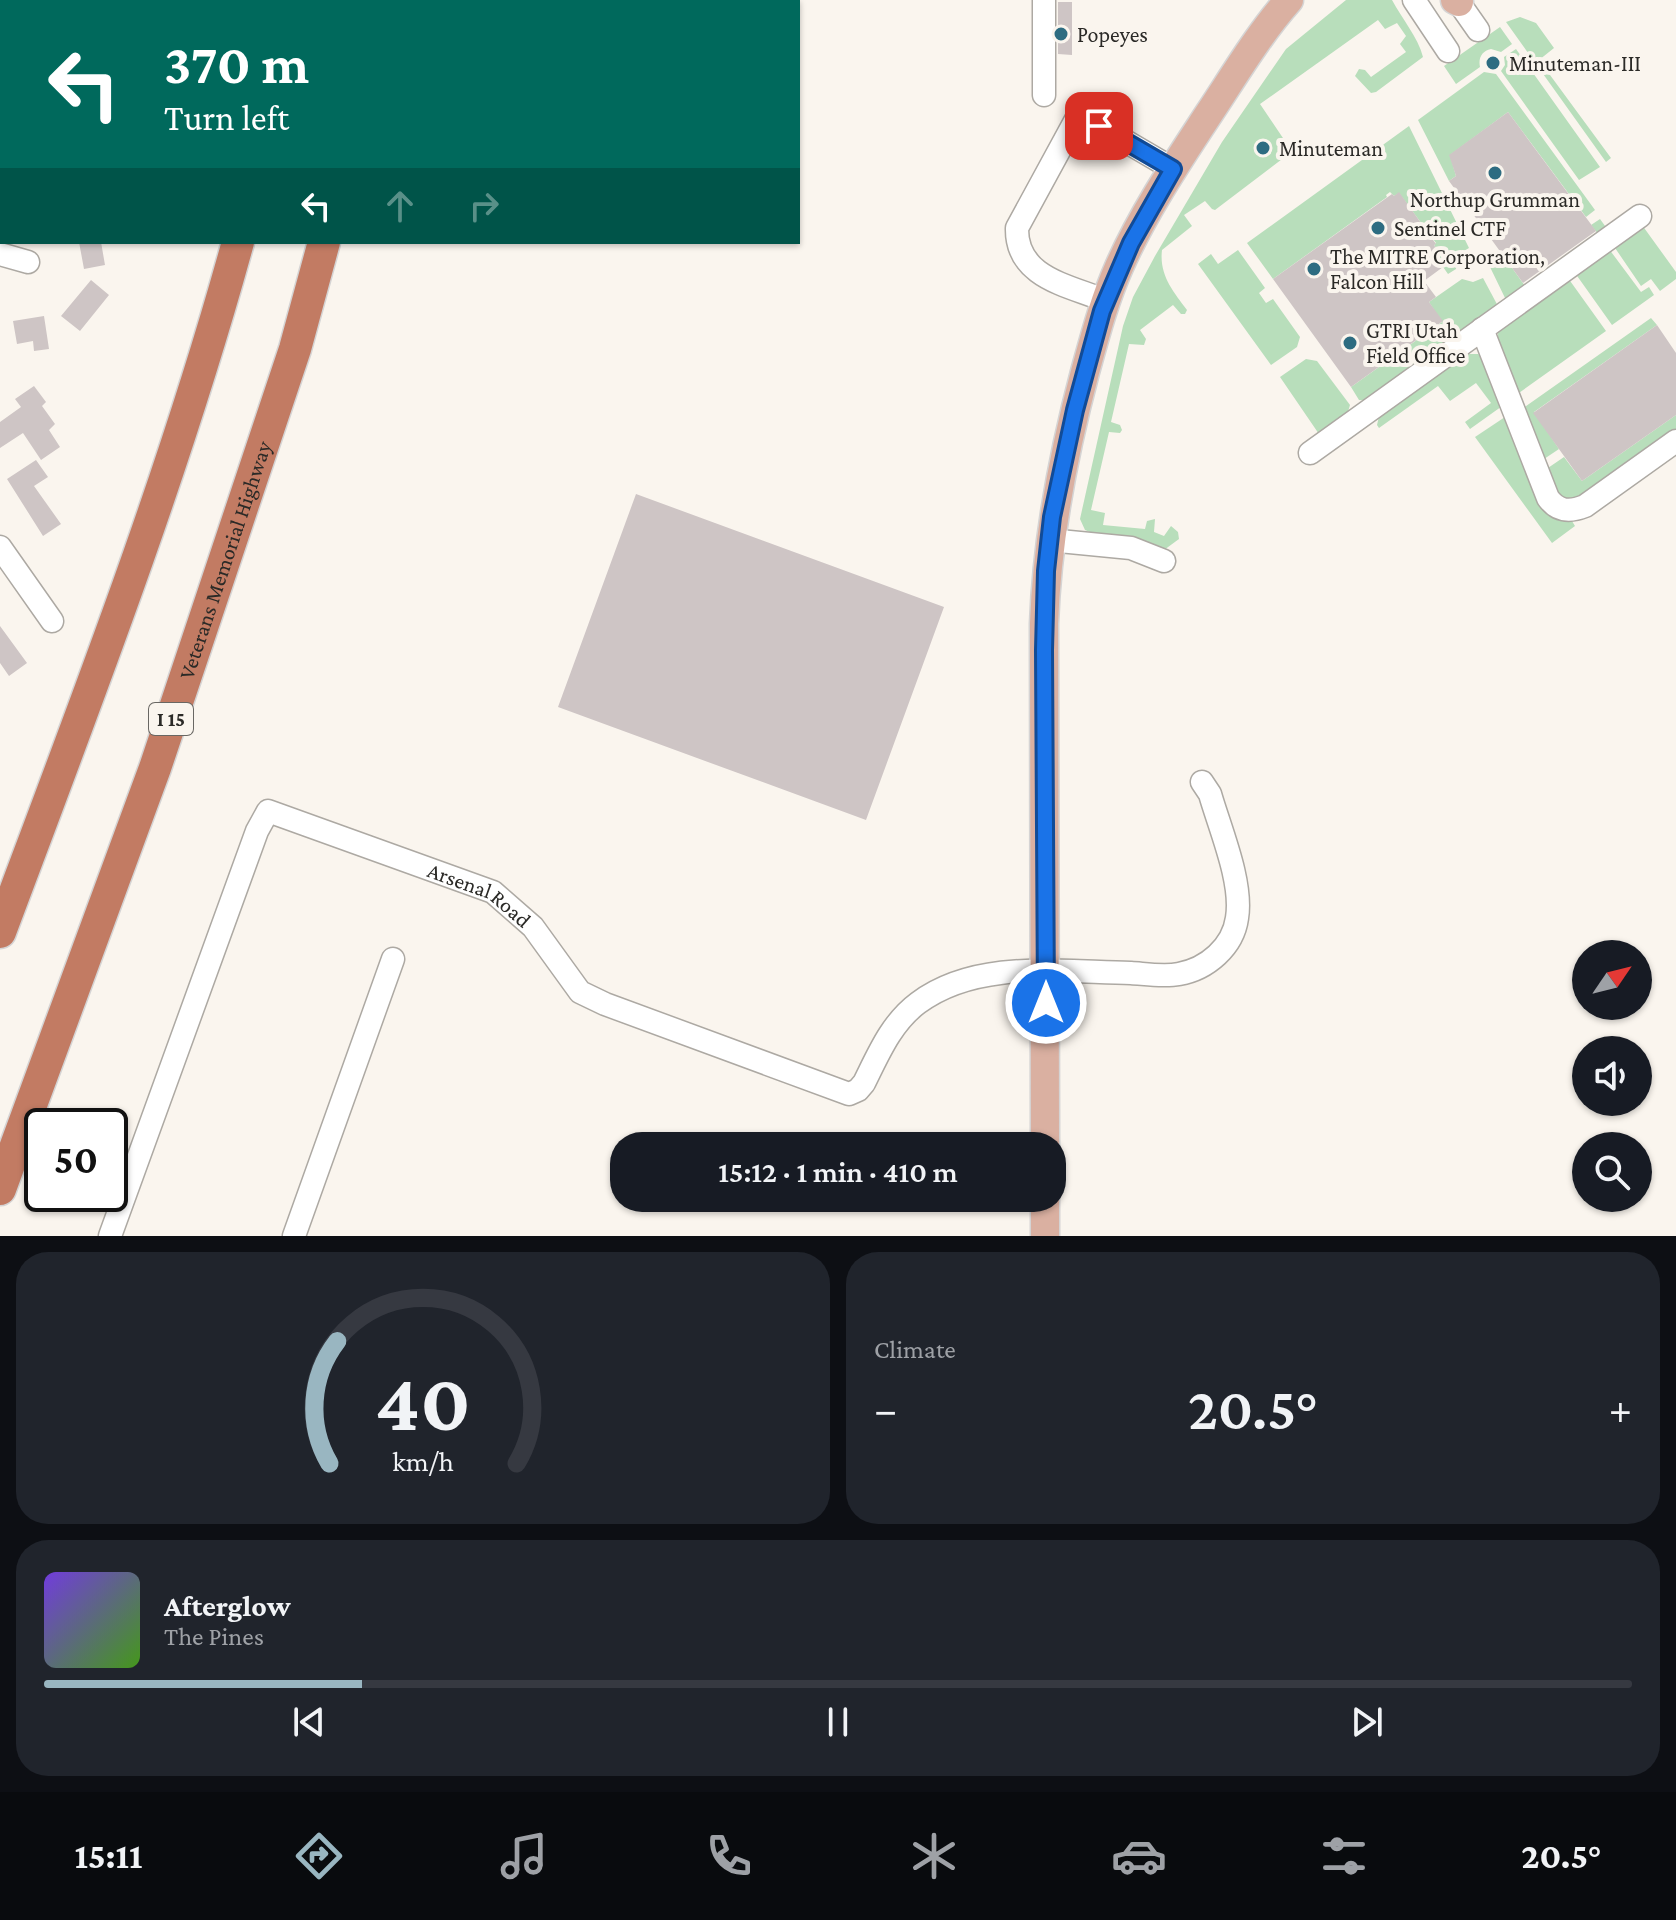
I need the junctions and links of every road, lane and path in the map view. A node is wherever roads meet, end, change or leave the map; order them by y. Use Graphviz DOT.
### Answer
graph roads {
  1 [pos="1044,0"];
  2 [pos="1289,0"];
  3 [pos="1414,0"];
  4 [pos="1457,1"];
  5 [pos="1270,13"];
  6 [pos="1478,30"];
  7 [pos="1448,51"];
  8 [pos="1044,95"];
  9 [pos="1173,169"];
  10 [pos="1640,216"];
  11 [pos="237,244"];
  12 [pos="323,244"];
  13 [pos="0,254"];
  14 [pos="28,262"];
  15 [pos="1106,301"];
  16 [pos="1482,329"];
  17 [pos="1676,441"];
  18 [pos="1310,453"];
  19 [pos="1049,540"];
  20 [pos="0,547"];
  21 [pos="1164,561"];
  22 [pos="52,621"];
  23 [pos="1202,782"];
  24 [pos="0,932"];
  25 [pos="393,959"];
  26 [pos="1046,972"];
  27 [pos="1045,1132"];
  28 [pos="0,1189"];
  29 [pos="1045,1212"];
  30 [pos="110,1236"];
  31 [pos="294,1236"];
  32 [pos="1045,1236"];
  1 -- 8 [label="street"];
  2 -- 5 [label="main road"];
  3 -- 7 [label="street"];
  4 -- 6 [label="street"];
  5 -- 9 [label="main road"];
  9 -- 15 [label="main road"];
  9 -- 15 [label="street"];
  10 -- 16 [label="street"];
  11 -- 24 [label="highway"];
  12 -- 28 [label="highway, Veterans Memorial Highway / I 15"];
  13 -- 14 [label="street"];
  15 -- 19 [label="main road"];
  16 -- 17 [label="street"];
  16 -- 18 [label="street"];
  19 -- 21 [label="street"];
  19 -- 26 [label="main road"];
  20 -- 22 [label="street"];
  23 -- 26 [label="street"];
  25 -- 31 [label="street"];
  26 -- 27 [label="main road"];
  26 -- 30 [label="street, Arsenal Road"];
  29 -- 32 [label="main road"];
}
